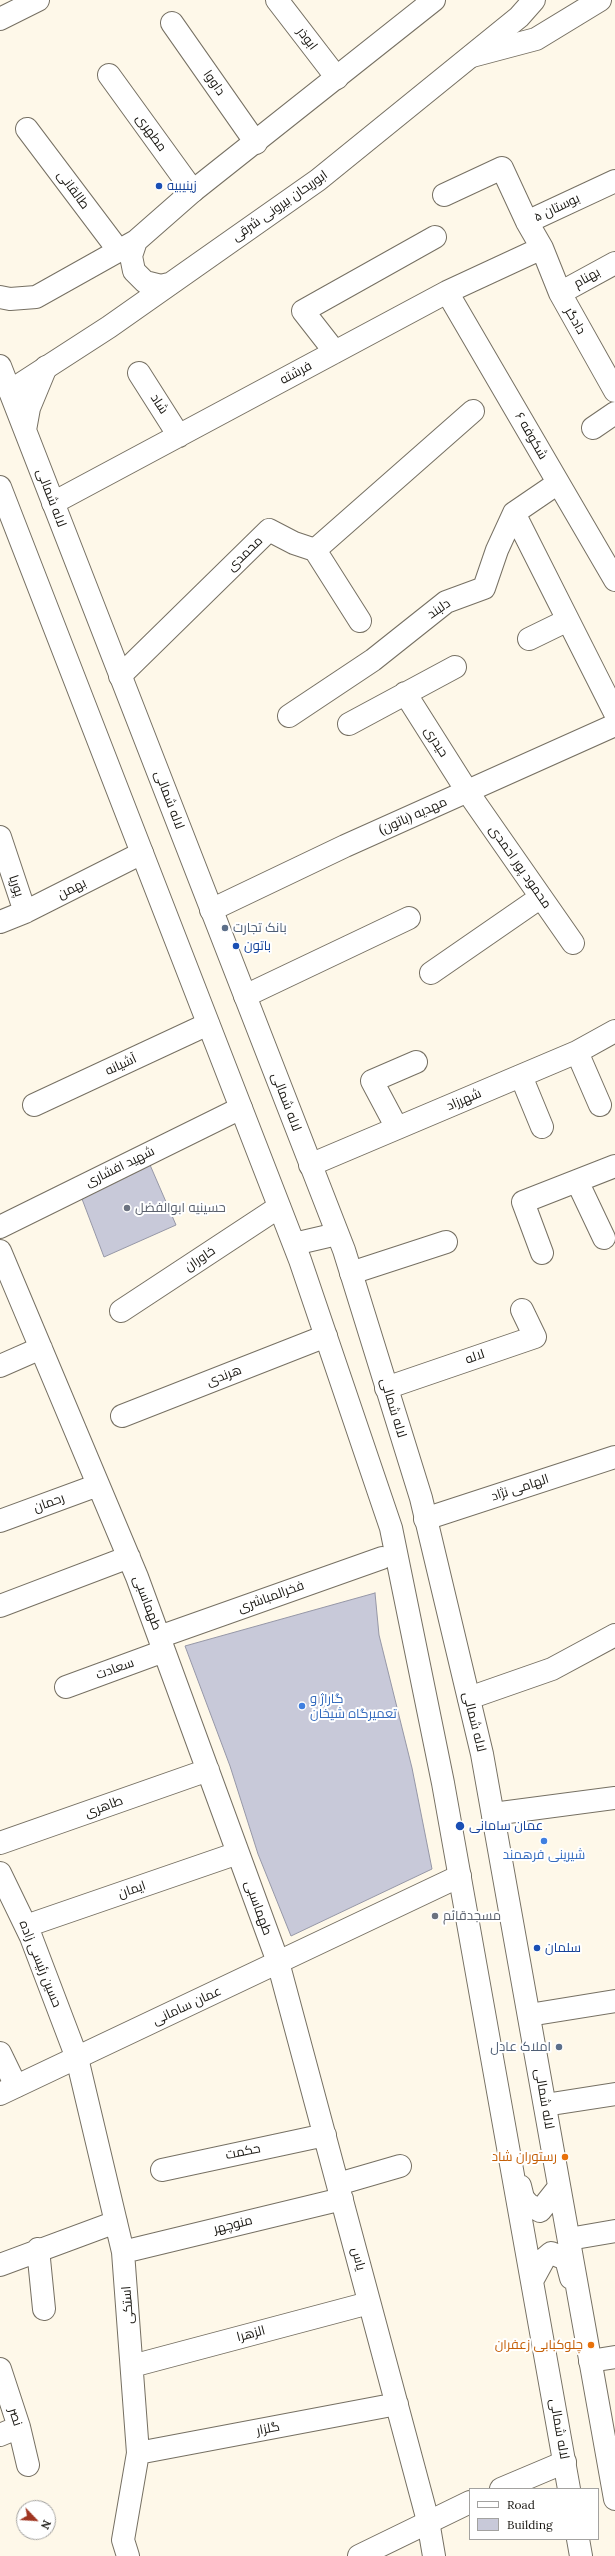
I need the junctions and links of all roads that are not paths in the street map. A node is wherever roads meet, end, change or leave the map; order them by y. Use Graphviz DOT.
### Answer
graph roads {
  1 [pos="38,0"];
  2 [pos="277,0"];
  3 [pos="434,0"];
  4 [pos="534,0"];
  5 [pos="600,0"];
  6 [pos="0,19"];
  7 [pos="172,23"];
  8 [pos="472,56"];
  9 [pos="109,75"];
  10 [pos="337,78"];
  11 [pos="27,129"];
  12 [pos="256,143"];
  13 [pos="615,181"];
  14 [pos="193,191"];
  15 [pos="444,195"];
  16 [pos="527,222"];
  17 [pos="434,237"];
  18 [pos="127,246"];
  19 [pos="542,248"];
  20 [pos="615,263"];
  21 [pos="168,284"];
  22 [pos="447,292"];
  23 [pos="560,293"];
  24 [pos="0,297"];
  25 [pos="335,352"];
  26 [pos="0,366"];
  27 [pos="46,367"];
  28 [pos="139,373"];
  29 [pos="615,390"];
  30 [pos="10,391"];
  31 [pos="473,411"];
  32 [pos="615,413"];
  33 [pos="593,428"];
  34 [pos="25,430"];
  35 [pos="179,436"];
  36 [pos="558,483"];
  37 [pos="0,487"];
  38 [pos="53,503"];
  39 [pos="514,513"];
  40 [pos="315,550"];
  41 [pos="615,580"];
  42 [pos="568,620"];
  43 [pos="360,621"];
  44 [pos="529,639"];
  45 [pos="455,667"];
  46 [pos="120,676"];
  47 [pos="405,693"];
  48 [pos="615,713"];
  49 [pos="289,716"];
  50 [pos="349,724"];
  51 [pos="615,725"];
  52 [pos="467,792"];
  53 [pos="0,837"];
  54 [pos="142,854"];
  55 [pos="541,897"];
  56 [pos="211,910"];
  57 [pos="25,912"];
  58 [pos="409,918"];
  59 [pos="0,922"];
  60 [pos="573,943"];
  61 [pos="431,973"];
  62 [pos="245,996"];
  63 [pos="208,1024"];
  64 [pos="614,1035"];
  65 [pos="577,1052"];
  66 [pos="416,1062"];
  67 [pos="521,1076"];
  68 [pos="34,1105"];
  69 [pos="600,1105"];
  70 [pos="241,1108"];
  71 [pos="542,1127"];
  72 [pos="397,1128"];
  73 [pos="310,1165"];
  74 [pos="615,1166"];
  75 [pos="577,1181"];
  76 [pos="279,1207"];
  77 [pos="0,1227"];
  78 [pos="337,1234"];
  79 [pos="604,1238"];
  80 [pos="446,1242"];
  81 [pos="294,1244"];
  82 [pos="0,1251"];
  83 [pos="542,1253"];
  84 [pos="351,1273"];
  85 [pos="522,1310"];
  86 [pos="121,1311"];
  87 [pos="326,1336"];
  88 [pos="41,1348"];
  89 [pos="0,1366"];
  90 [pos="386,1388"];
  91 [pos="122,1416"];
  92 [pos="615,1457"];
  93 [pos="98,1484"];
  94 [pos="426,1519"];
  95 [pos="0,1521"];
  96 [pos="129,1557"];
  97 [pos="382,1558"];
  98 [pos="0,1606"];
  99 [pos="615,1635"];
  100 [pos="162,1644"];
  101 [pos="66,1687"];
  102 [pos="468,1698"];
  103 [pos="208,1770"];
  104 [pos="615,1798"];
  105 [pos="493,1814"];
  106 [pos="0,1843"];
  107 [pos="238,1853"];
  108 [pos="460,1876"];
  109 [pos="2,1884"];
  110 [pos="26,1926"];
  111 [pos="278,1962"];
  112 [pos="615,2001"];
  113 [pos="529,2016"];
  114 [pos="0,2053"];
  115 [pos="77,2058"];
  116 [pos="8,2090"];
  117 [pos="615,2094"];
  118 [pos="545,2105"];
  119 [pos="325,2135"];
  120 [pos="400,2166"];
  121 [pos="512,2168"];
  122 [pos="162,2170"];
  123 [pos="559,2187"];
  124 [pos="340,2191"];
  125 [pos="116,2222"];
  126 [pos="615,2231"];
  127 [pos="568,2239"];
  128 [pos="38,2249"];
  129 [pos="123,2252"];
  130 [pos="0,2265"];
  131 [pos="532,2281"];
  132 [pos="579,2297"];
  133 [pos="370,2303"];
  134 [pos="44,2309"];
  135 [pos="615,2357"];
  136 [pos="590,2360"];
  137 [pos="132,2366"];
  138 [pos="0,2369"];
  139 [pos="397,2404"];
  140 [pos="10,2431"];
  141 [pos="138,2453"];
  142 [pos="611,2454"];
  143 [pos="565,2462"];
  144 [pos="28,2465"];
  145 [pos="503,2488"];
  146 [pos="569,2488"];
  147 [pos="615,2499"];
  148 [pos="469,2502"];
  149 [pos="428,2521"];
  150 [pos="578,2540"];
  151 [pos="128,2556"];
  152 [pos="359,2556"];
  153 [pos="434,2556"];
  154 [pos="581,2556"];
  1 -- 6 [label="street"];
  2 -- 10 [label="street, ابوذر"];
  3 -- 10 [label="street"];
  4 -- 8 [label="street, ابوریحان بیرونی شرقی"];
  5 -- 8 [label="street"];
  7 -- 12 [label="street, داووا"];
  8 -- 21 [label="street, ابوریحان بیرونی شرقی"];
  9 -- 14 [label="street, مطهری"];
  10 -- 12 [label="street"];
  11 -- 18 [label="street, طالقانی"];
  12 -- 14 [label="street"];
  13 -- 16 [label="street, بوستان ۵"];
  14 -- 18 [label="street"];
  15 -- 16 [label="street"];
  16 -- 19 [label="street, بوستان ۵"];
  17 -- 25 [label="street"];
  18 -- 21 [label="street"];
  18 -- 24 [label="street"];
  19 -- 22 [label="street, فرشته"];
  19 -- 23 [label="street, دادگر"];
  20 -- 23 [label="street, بهنام"];
  21 -- 27 [label="street, ابوریحان بیرونی شرقی"];
  22 -- 25 [label="street, فرشته"];
  22 -- 36 [label="street, شکوفه ۶"];
  23 -- 29 [label="street, دادگر"];
  25 -- 35 [label="street, فرشته"];
  26 -- 30 [label="street, لاله شمالی"];
  27 -- 30 [label="street, ابوریحان بیرونی شرقی"];
  27 -- 34 [label="street"];
  28 -- 35 [label="street, شاد"];
  30 -- 34 [label="street, لاله شمالی"];
  31 -- 40 [label="street"];
  32 -- 33 [label="street"];
  34 -- 38 [label="street, لاله شمالی"];
  35 -- 38 [label="street, فرشته"];
  36 -- 39 [label="street, دلبند"];
  36 -- 41 [label="street, شکوفه ۶"];
  37 -- 54 [label="street, لاله شمالی"];
  38 -- 46 [label="street, لاله شمالی"];
  39 -- 42 [label="street"];
  39 -- 49 [label="street, دلبند"];
  40 -- 43 [label="street"];
  40 -- 46 [label="street, محمدی"];
  42 -- 44 [label="street"];
  42 -- 48 [label="street"];
  45 -- 47 [label="street"];
  46 -- 56 [label="street, لاله شمالی"];
  47 -- 50 [label="street"];
  47 -- 52 [label="street, حیدری"];
  51 -- 52 [label="street, مهدیه (باتون)"];
  52 -- 55 [label="street, محمود پور احمدی"];
  52 -- 56 [label="street, مهدیه (باتون)"];
  53 -- 57 [label="street, پوریا"];
  54 -- 57 [label="street, بهمن"];
  54 -- 63 [label="street, لاله شمالی"];
  55 -- 60 [label="street, محمود پور احمدی"];
  55 -- 61 [label="street"];
  56 -- 62 [label="street, لاله شمالی"];
  57 -- 59 [label="street, بهمن"];
  58 -- 62 [label="street"];
  62 -- 73 [label="street, لاله شمالی"];
  63 -- 68 [label="street, آشیانه"];
  63 -- 70 [label="street, لاله شمالی"];
  64 -- 65 [label="street, شهرزاد"];
  65 -- 67 [label="street, شهرزاد"];
  65 -- 69 [label="street"];
  66 -- 72 [label="street"];
  67 -- 71 [label="street"];
  67 -- 72 [label="street, شهرزاد"];
  70 -- 76 [label="street, لاله شمالی"];
  70 -- 77 [label="street, شهید افشاری"];
  72 -- 73 [label="street, شهرزاد"];
  73 -- 78 [label="street, لاله شمالی"];
  74 -- 75 [label="street"];
  75 -- 79 [label="street"];
  75 -- 83 [label="street"];
  76 -- 81 [label="street, لاله شمالی"];
  76 -- 86 [label="street, خاوران"];
  78 -- 81 [label="street"];
  78 -- 84 [label="street, لاله شمالی"];
  80 -- 84 [label="street"];
  81 -- 87 [label="street, لاله شمالی"];
  82 -- 88 [label="street, طهماسبی"];
  84 -- 90 [label="street, لاله شمالی"];
  85 -- 90 [label="street, لاله"];
  87 -- 91 [label="street, هرندی"];
  87 -- 108 [label="street, لاله شمالی"];
  88 -- 89 [label="street"];
  88 -- 93 [label="street, طهماسبی"];
  90 -- 94 [label="street, لاله شمالی"];
  92 -- 94 [label="street, الهامی نژاد"];
  93 -- 95 [label="street, رحمان"];
  93 -- 96 [label="street, طهماسبی"];
  94 -- 102 [label="street, لاله شمالی"];
  96 -- 98 [label="street"];
  96 -- 100 [label="street, طهماسبی"];
  97 -- 100 [label="street, فخرالمباشری"];
  99 -- 102 [label="street"];
  100 -- 101 [label="street, سعادت"];
  100 -- 103 [label="street, طهماسبی"];
  102 -- 105 [label="street, لاله شمالی"];
  103 -- 106 [label="street, طاهری"];
  103 -- 107 [label="street, طهماسبی"];
  104 -- 105 [label="street"];
  105 -- 113 [label="street, لاله شمالی"];
  107 -- 110 [label="street, ایمان"];
  107 -- 111 [label="street, طهماسبی"];
  108 -- 111 [label="street, عمان سامانی"];
  108 -- 121 [label="street, لاله شمالی"];
  109 -- 110 [label="street, حسین رئیسی زاده"];
  110 -- 115 [label="street, حسین رئیسی زاده"];
  111 -- 115 [label="street, عمان سامانی"];
  111 -- 119 [label="street, یاس"];
  112 -- 113 [label="street"];
  113 -- 118 [label="street, لاله شمالی"];
  114 -- 116 [label="street"];
  115 -- 116 [label="street, عمان سامانی"];
  115 -- 125 [label="street, استکی"];
  117 -- 118 [label="street"];
  118 -- 123 [label="street, لاله شمالی"];
  119 -- 122 [label="street, حکمت"];
  119 -- 124 [label="street, یاس"];
  120 -- 124 [label="street, منوچهر"];
  121 -- 123 [label="street"];
  121 -- 131 [label="street, لاله شمالی"];
  123 -- 127 [label="street, لاله شمالی"];
  124 -- 129 [label="street, منوچهر"];
  124 -- 133 [label="street, یاس"];
  125 -- 128 [label="street"];
  125 -- 129 [label="street, استکی"];
  126 -- 127 [label="street"];
  127 -- 132 [label="street, لاله شمالی"];
  128 -- 130 [label="street"];
  128 -- 134 [label="street"];
  129 -- 137 [label="street, استکی"];
  131 -- 132 [label="street"];
  131 -- 143 [label="street, لاله شمالی"];
  132 -- 136 [label="street, لاله شمالی"];
  133 -- 137 [label="street, الزهرا"];
  133 -- 139 [label="street, یاس"];
  135 -- 136 [label="street"];
  136 -- 142 [label="street, لاله شمالی"];
  137 -- 141 [label="street, استکی"];
  138 -- 140 [label="street, نصر"];
  139 -- 141 [label="street, گلزار"];
  139 -- 149 [label="street, یاس"];
  140 -- 144 [label="street, نصر"];
  141 -- 151 [label="street, استکی"];
  142 -- 147 [label="street, لاله شمالی"];
  143 -- 145 [label="street"];
  143 -- 146 [label="street, لاله شمالی"];
  148 -- 149 [label="street"];
  149 -- 152 [label="street"];
  149 -- 153 [label="street, یاس"];
  150 -- 154 [label="street"];
}
